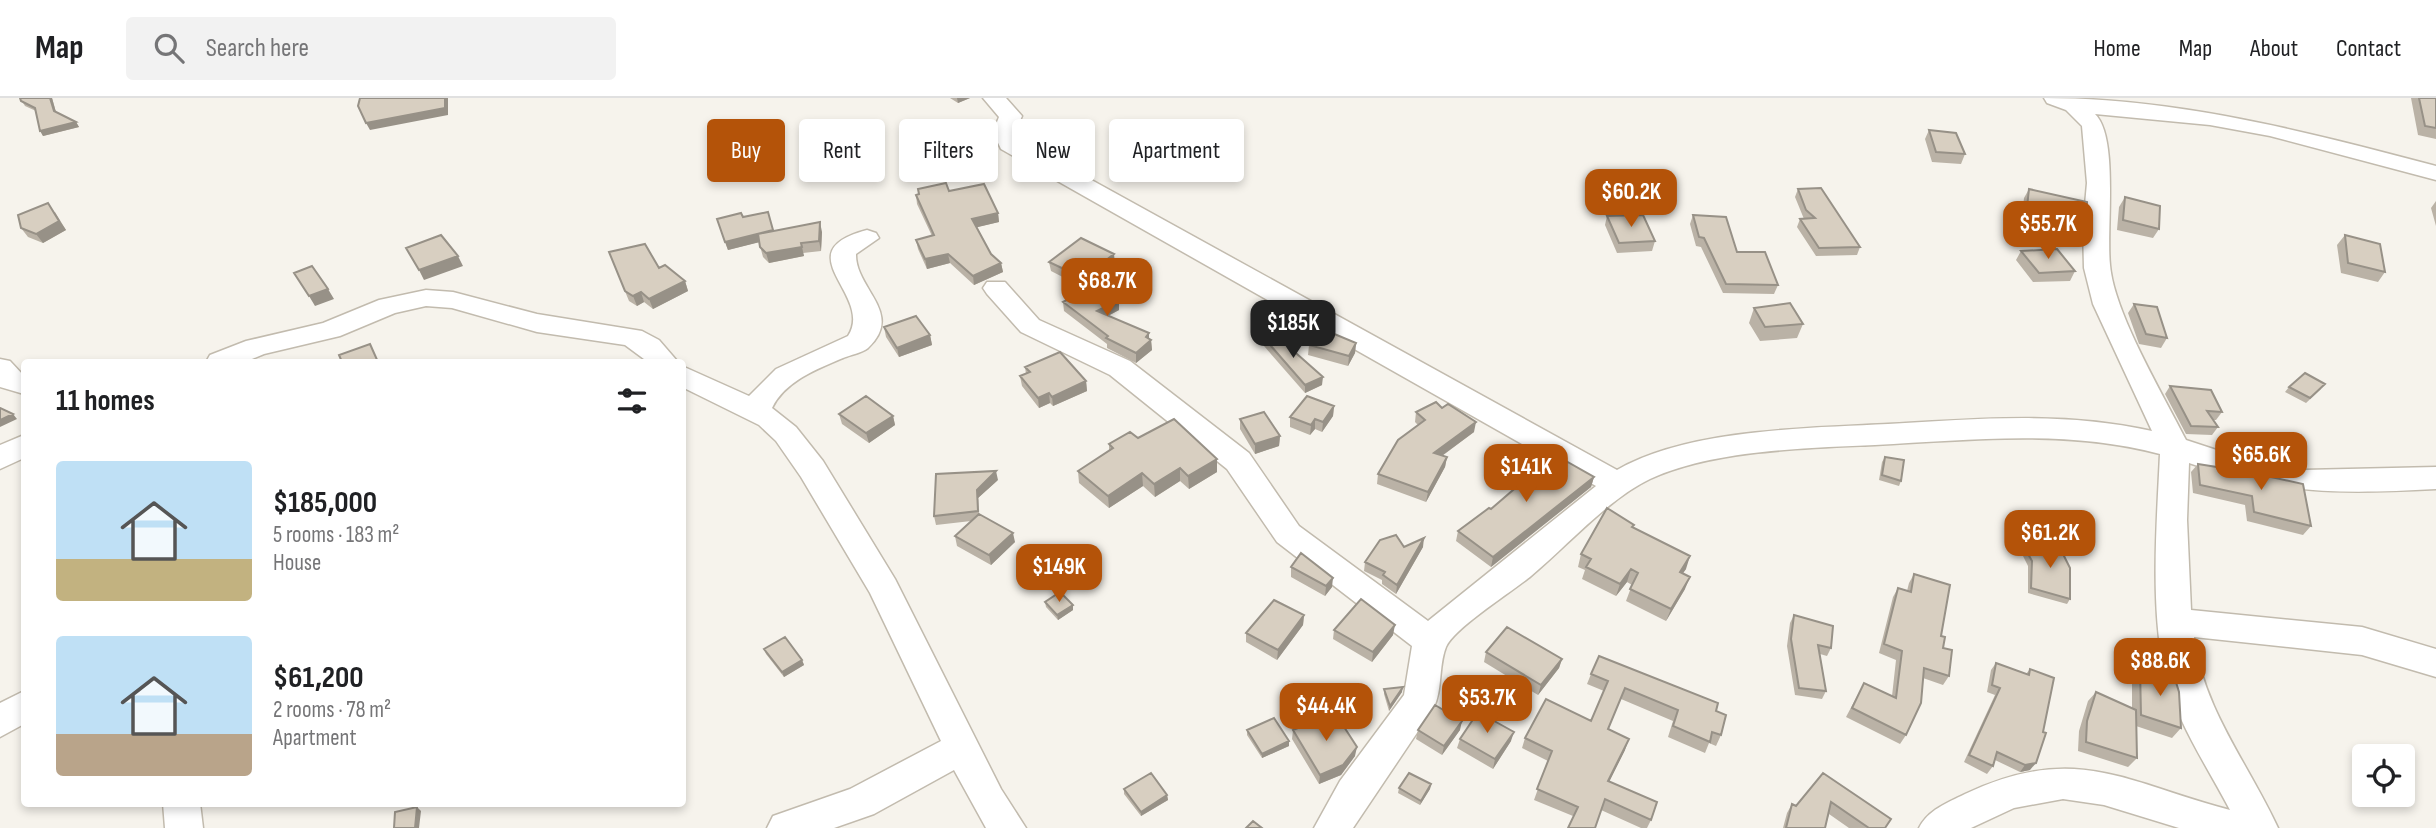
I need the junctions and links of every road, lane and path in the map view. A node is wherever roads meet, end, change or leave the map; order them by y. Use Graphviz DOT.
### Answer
graph roads {
  1 [pos="993,98"];
  2 [pos="2064,102"];
  3 [pos="2436,173"];
  4 [pos="867,238"];
  5 [pos="996,288"];
  6 [pos="308,349"];
  7 [pos="227,359"];
  8 [pos="661,359"];
  9 [pos="0,369"];
  10 [pos="686,377"];
  11 [pos="21,384"];
  12 [pos="757,410"];
  13 [pos="21,447"];
  14 [pos="2175,448"];
  15 [pos="0,458"];
  16 [pos="2436,478"];
  17 [pos="1618,484"];
  18 [pos="2175,622"];
  19 [pos="1430,641"];
  20 [pos="2436,663"];
  21 [pos="21,708"];
  22 [pos="0,722"];
  23 [pos="963,747"];
  24 [pos="181,807"];
  25 [pos="184,828"];
  26 [pos="786,828"];
  27 [pos="1007,828"];
  28 [pos="1333,828"];
  29 [pos="1938,828"];
  30 [pos="2234,828"];
  31 [pos="2259,828"];
  1 -- 17 [label="street"];
  2 -- 3 [label="street"];
  2 -- 14 [label="street"];
  4 -- 12 [label="street"];
  5 -- 19 [label="street"];
  6 -- 7 [label="street"];
  6 -- 8 [label="street"];
  9 -- 11 [label="street"];
  10 -- 12 [label="street"];
  12 -- 23 [label="street"];
  13 -- 15 [label="street"];
  14 -- 16 [label="street"];
  14 -- 17 [label="street"];
  14 -- 18 [label="street"];
  17 -- 19 [label="street"];
  18 -- 20 [label="street"];
  18 -- 31 [label="street"];
  19 -- 28 [label="street"];
  21 -- 22 [label="street"];
  23 -- 26 [label="street"];
  23 -- 27 [label="street"];
  24 -- 25 [label="street"];
  29 -- 30 [label="street"];
}
